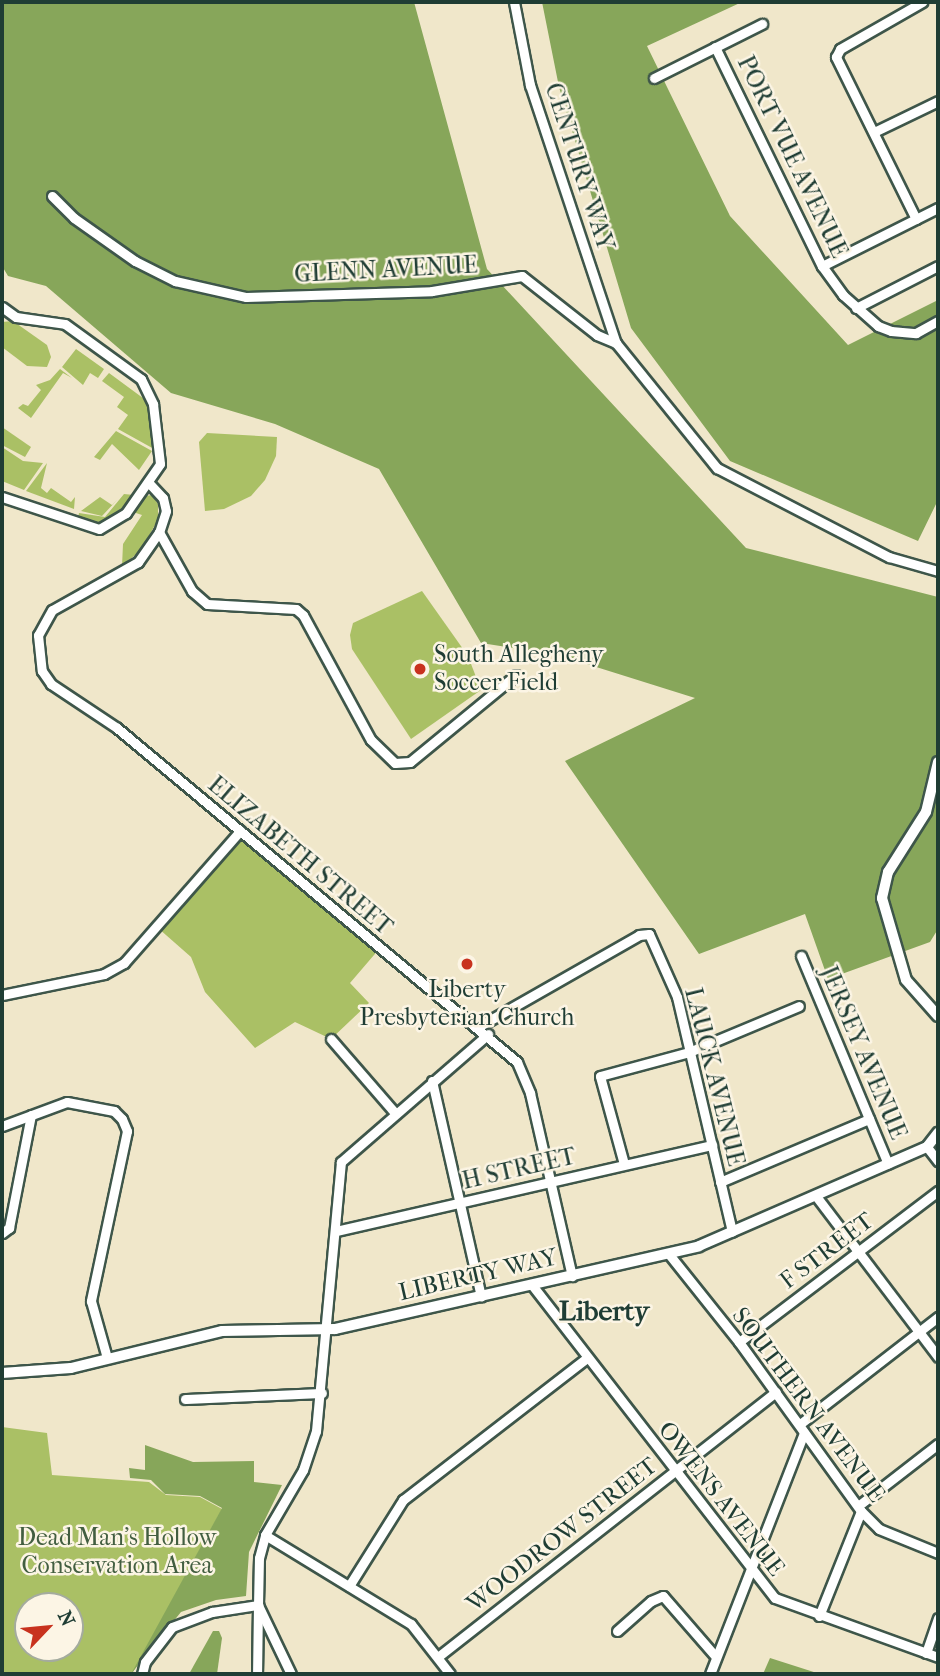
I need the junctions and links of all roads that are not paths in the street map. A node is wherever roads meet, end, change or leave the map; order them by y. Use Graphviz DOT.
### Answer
graph roads {
  1 [pos="514,2"];
  2 [pos="922,2"];
  3 [pos="762,24"];
  4 [pos="715,47"];
  5 [pos="654,78"];
  6 [pos="938,101"];
  7 [pos="874,132"];
  8 [pos="52,196"];
  9 [pos="938,208"];
  10 [pos="916,219"];
  11 [pos="938,266"];
  12 [pos="822,267"];
  13 [pos="2,307"];
  14 [pos="856,308"];
  15 [pos="938,320"];
  16 [pos="617,343"];
  17 [pos="148,482"];
  18 [pos="2,497"];
  19 [pos="159,532"];
  20 [pos="938,571"];
  21 [pos="516,675"];
  22 [pos="938,762"];
  23 [pos="240,831"];
  24 [pos="801,956"];
  25 [pos="2,995"];
  26 [pos="799,1006"];
  27 [pos="938,1016"];
  28 [pos="478,1027"];
  29 [pos="488,1034"];
  30 [pos="331,1039"];
  31 [pos="690,1052"];
  32 [pos="432,1081"];
  33 [pos="395,1113"];
  34 [pos="31,1115"];
  35 [pos="869,1119"];
  36 [pos="2,1126"];
  37 [pos="938,1133"];
  38 [pos="712,1145"];
  39 [pos="927,1147"];
  40 [pos="938,1161"];
  41 [pos="624,1164"];
  42 [pos="888,1164"];
  43 [pos="552,1181"];
  44 [pos="720,1182"];
  45 [pos="938,1191"];
  46 [pos="817,1196"];
  47 [pos="460,1203"];
  48 [pos="336,1231"];
  49 [pos="732,1232"];
  50 [pos="2,1233"];
  51 [pos="858,1251"];
  52 [pos="668,1253"];
  53 [pos="572,1276"];
  54 [pos="532,1285"];
  55 [pos="481,1296"];
  56 [pos="938,1317"];
  57 [pos="328,1329"];
  58 [pos="919,1332"];
  59 [pos="739,1342"];
  60 [pos="938,1357"];
  61 [pos="107,1358"];
  62 [pos="587,1358"];
  63 [pos="2,1373"];
  64 [pos="776,1392"];
  65 [pos="323,1394"];
  66 [pos="185,1399"];
  67 [pos="802,1428"];
  68 [pos="938,1444"];
  69 [pos="675,1472"];
  70 [pos="860,1508"];
  71 [pos="265,1535"];
  72 [pos="938,1553"];
  73 [pos="750,1567"];
  74 [pos="349,1586"];
  75 [pos="258,1605"];
  76 [pos="819,1616"];
  77 [pos="938,1618"];
  78 [pos="617,1631"];
  79 [pos="926,1653"];
  80 [pos="439,1657"];
  81 [pos="716,1657"];
  82 [pos="938,1657"];
  83 [pos="142,1674"];
  84 [pos="257,1674"];
  85 [pos="291,1674"];
  86 [pos="450,1674"];
  87 [pos="710,1674"];
  1 -- 16 [label="street, CENTURY WAY"];
  2 -- 7 [label="street"];
  3 -- 4 [label="street"];
  4 -- 5 [label="street"];
  4 -- 12 [label="street, PORT VUE AVENUE"];
  6 -- 7 [label="street"];
  7 -- 10 [label="street"];
  8 -- 16 [label="street, GLENN AVENUE"];
  9 -- 10 [label="street"];
  10 -- 12 [label="street"];
  11 -- 14 [label="street"];
  12 -- 14 [label="street, PORT VUE AVENUE"];
  13 -- 17 [label="street"];
  14 -- 15 [label="street, PORT VUE AVENUE"];
  16 -- 20 [label="street, GLENN AVENUE"];
  17 -- 18 [label="street"];
  17 -- 19 [label="street"];
  19 -- 21 [label="street"];
  19 -- 23 [label="street, ELIZABETH STREET"];
  22 -- 27 [label="street"];
  23 -- 25 [label="street"];
  23 -- 28 [label="street, ELIZABETH STREET"];
  24 -- 35 [label="street, JERSEY AVENUE"];
  26 -- 31 [label="street"];
  28 -- 29 [label="street, ELIZABETH STREET"];
  28 -- 31 [label="street, LAUCK AVENUE"];
  29 -- 32 [label="street"];
  29 -- 43 [label="street, ELIZABETH STREET"];
  30 -- 33 [label="street"];
  31 -- 38 [label="street, LAUCK AVENUE"];
  31 -- 41 [label="street"];
  32 -- 33 [label="street"];
  32 -- 47 [label="street"];
  33 -- 48 [label="street"];
  34 -- 36 [label="street"];
  34 -- 50 [label="street"];
  34 -- 61 [label="street"];
  35 -- 42 [label="street, JERSEY AVENUE"];
  35 -- 44 [label="street"];
  37 -- 39 [label="street, LIBERTY WAY"];
  38 -- 41 [label="street, H STREET"];
  38 -- 44 [label="street, LAUCK AVENUE"];
  39 -- 40 [label="street"];
  39 -- 42 [label="street, LIBERTY WAY"];
  41 -- 43 [label="street, H STREET"];
  42 -- 46 [label="street, LIBERTY WAY"];
  43 -- 47 [label="street, H STREET"];
  43 -- 53 [label="street, ELIZABETH STREET"];
  44 -- 49 [label="street, LAUCK AVENUE"];
  45 -- 51 [label="street, F STREET"];
  46 -- 49 [label="street, LIBERTY WAY"];
  46 -- 51 [label="street"];
  47 -- 48 [label="street, H STREET"];
  47 -- 55 [label="street"];
  48 -- 57 [label="street"];
  49 -- 52 [label="street, LIBERTY WAY"];
  51 -- 58 [label="street"];
  51 -- 59 [label="street, F STREET"];
  52 -- 53 [label="street, LIBERTY WAY"];
  52 -- 59 [label="street, SOUTHERN AVENUE"];
  53 -- 54 [label="street, LIBERTY WAY"];
  54 -- 55 [label="street, LIBERTY WAY"];
  54 -- 62 [label="street, OWENS AVENUE"];
  55 -- 57 [label="street, LIBERTY WAY"];
  56 -- 58 [label="street"];
  57 -- 61 [label="street, LIBERTY WAY"];
  57 -- 65 [label="street"];
  58 -- 60 [label="street"];
  58 -- 67 [label="street"];
  59 -- 64 [label="street, SOUTHERN AVENUE"];
  61 -- 63 [label="street, LIBERTY WAY"];
  62 -- 69 [label="street, OWENS AVENUE"];
  62 -- 74 [label="street"];
  64 -- 67 [label="street, SOUTHERN AVENUE"];
  64 -- 69 [label="street, WOODROW STREET"];
  65 -- 66 [label="street"];
  65 -- 71 [label="street"];
  67 -- 70 [label="street, SOUTHERN AVENUE"];
  67 -- 73 [label="street"];
  68 -- 70 [label="street"];
  69 -- 73 [label="street, OWENS AVENUE"];
  69 -- 80 [label="street, WOODROW STREET"];
  70 -- 72 [label="street, SOUTHERN AVENUE"];
  70 -- 76 [label="street"];
  71 -- 74 [label="street"];
  71 -- 75 [label="street"];
  73 -- 76 [label="street, OWENS AVENUE"];
  73 -- 81 [label="street"];
  74 -- 80 [label="street"];
  75 -- 83 [label="street"];
  75 -- 84 [label="street"];
  75 -- 85 [label="street"];
  76 -- 79 [label="street, OWENS AVENUE"];
  77 -- 79 [label="street"];
  78 -- 81 [label="street"];
  79 -- 82 [label="street, OWENS AVENUE"];
  80 -- 86 [label="street"];
  81 -- 87 [label="street"];
}
